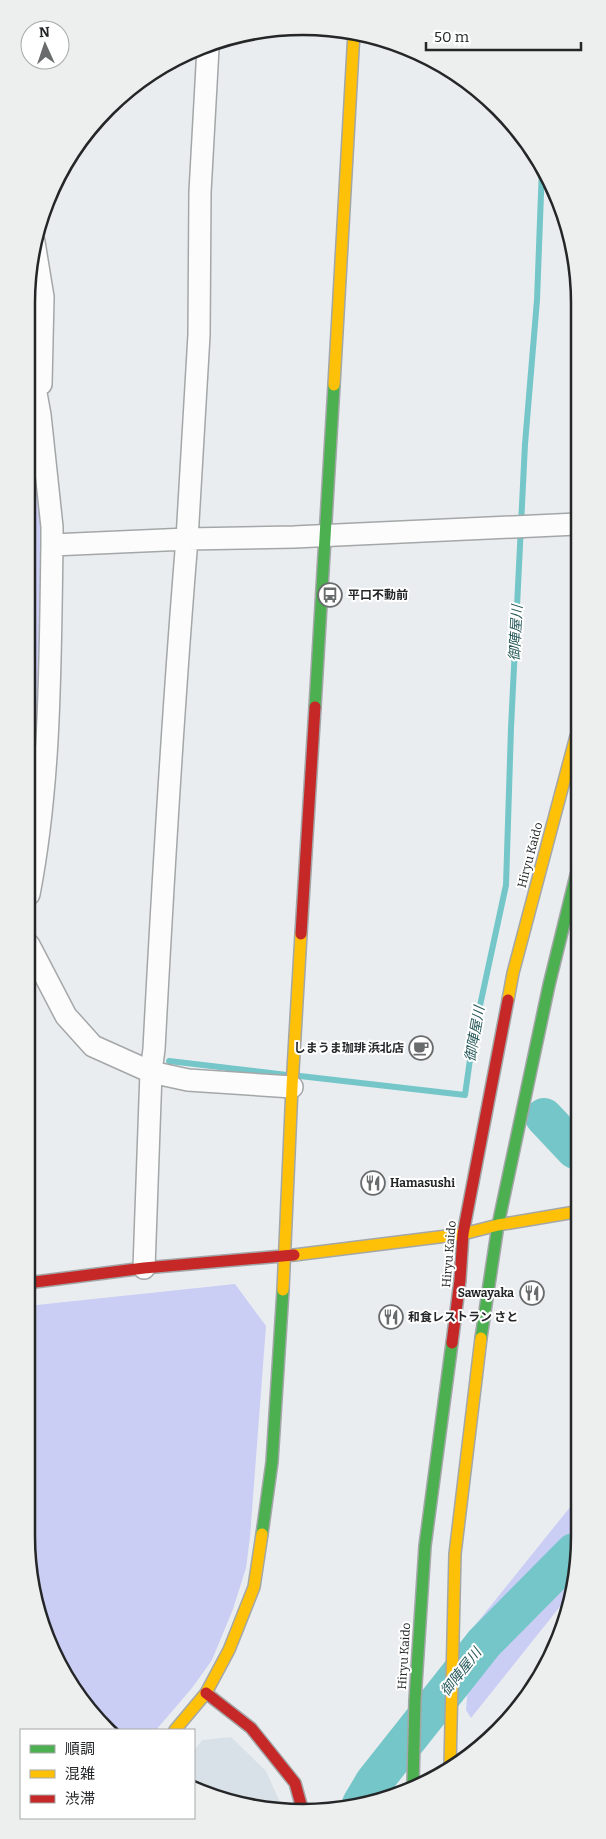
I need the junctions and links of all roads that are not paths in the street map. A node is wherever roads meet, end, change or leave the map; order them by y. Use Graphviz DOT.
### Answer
graph roads {
  1 [pos="354,40"];
  2 [pos="208,52"];
  3 [pos="38,264"];
  4 [pos="35,388"];
  5 [pos="40,415"];
  6 [pos="571,524"];
  7 [pos="326,536"];
  8 [pos="187,539"];
  9 [pos="52,546"];
  10 [pos="571,755"];
  11 [pos="35,865"];
  12 [pos="571,895"];
  13 [pos="35,957"];
  14 [pos="151,1072"];
  15 [pos="292,1087"];
  16 [pos="571,1213"];
  17 [pos="498,1224"];
  18 [pos="463,1234"];
  19 [pos="286,1256"];
  20 [pos="144,1268"];
  21 [pos="35,1282"];
  22 [pos="206,1693"];
  23 [pos="176,1729"];
  24 [pos="450,1760"];
  25 [pos="413,1780"];
  26 [pos="301,1804"];
  1 -- 7 [label="main road"];
  2 -- 8 [label="street"];
  3 -- 5 [label="street"];
  4 -- 5 [label="street"];
  5 -- 9 [label="street"];
  6 -- 7 [label="street"];
  7 -- 8 [label="street"];
  7 -- 15 [label="main road"];
  8 -- 9 [label="street"];
  8 -- 14 [label="street"];
  9 -- 11 [label="street"];
  10 -- 18 [label="main road, Hiryu Kaido"];
  12 -- 17 [label="main road"];
  13 -- 14 [label="street"];
  14 -- 15 [label="street"];
  14 -- 20 [label="street"];
  15 -- 19 [label="main road"];
  16 -- 17 [label="main road"];
  17 -- 18 [label="main road"];
  17 -- 24 [label="main road"];
  18 -- 19 [label="main road"];
  18 -- 25 [label="main road, Hiryu Kaido"];
  19 -- 20 [label="main road"];
  19 -- 22 [label="main road"];
  20 -- 21 [label="main road"];
  22 -- 23 [label="main road"];
  22 -- 26 [label="main road"];
}
